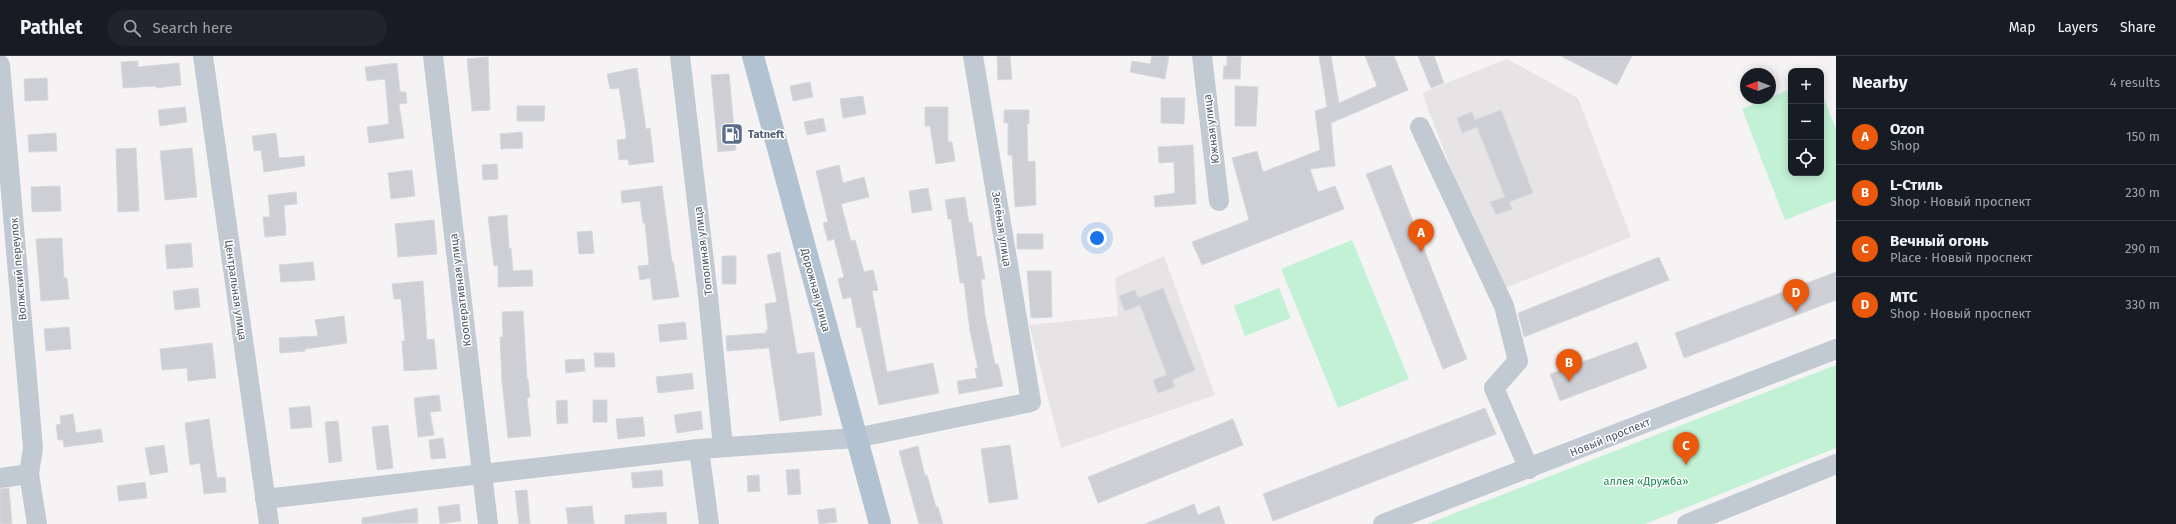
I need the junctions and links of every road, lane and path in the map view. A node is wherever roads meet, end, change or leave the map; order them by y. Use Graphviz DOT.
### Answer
graph roads {
  1 [pos="203,56"];
  2 [pos="433,56"];
  3 [pos="680,56"];
  4 [pos="753,56"];
  5 [pos="973,56"];
  6 [pos="1202,56"];
  7 [pos="0,65"];
  8 [pos="1420,127"];
  9 [pos="1219,201"];
  10 [pos="1836,349"];
  11 [pos="856,438"];
  12 [pos="723,447"];
  13 [pos="699,449"];
  14 [pos="1836,464"];
  15 [pos="1529,469"];
  16 [pos="29,474"];
  17 [pos="482,474"];
  18 [pos="0,478"];
  19 [pos="265,499"];
  20 [pos="37,524"];
  21 [pos="268,524"];
  22 [pos="488,524"];
  23 [pos="709,524"];
  24 [pos="880,524"];
  25 [pos="1383,524"];
  26 [pos="1687,524"];
  1 -- 19 [label="street, Центральная улица"];
  2 -- 17 [label="street, Кооперативная улица"];
  3 -- 12 [label="street, Тополиная улица"];
  4 -- 11 [label="main road, Дорожная улица"];
  5 -- 11 [label="street, Зелёная улица"];
  6 -- 9 [label="street, Южная улица"];
  7 -- 16 [label="street, Волжский переулок"];
  8 -- 15 [label="street"];
  10 -- 15 [label="street, Новый проспект"];
  11 -- 12 [label="street"];
  11 -- 24 [label="main road, Дорожная улица"];
  12 -- 13 [label="street"];
  13 -- 17 [label="street"];
  13 -- 23 [label="street"];
  14 -- 26 [label="street"];
  15 -- 25 [label="street, Новый проспект"];
  16 -- 18 [label="street"];
  16 -- 20 [label="street, Волжский переулок"];
  17 -- 19 [label="street"];
  17 -- 22 [label="street, Кооперативная улица"];
  19 -- 21 [label="street, Центральная улица"];
}
